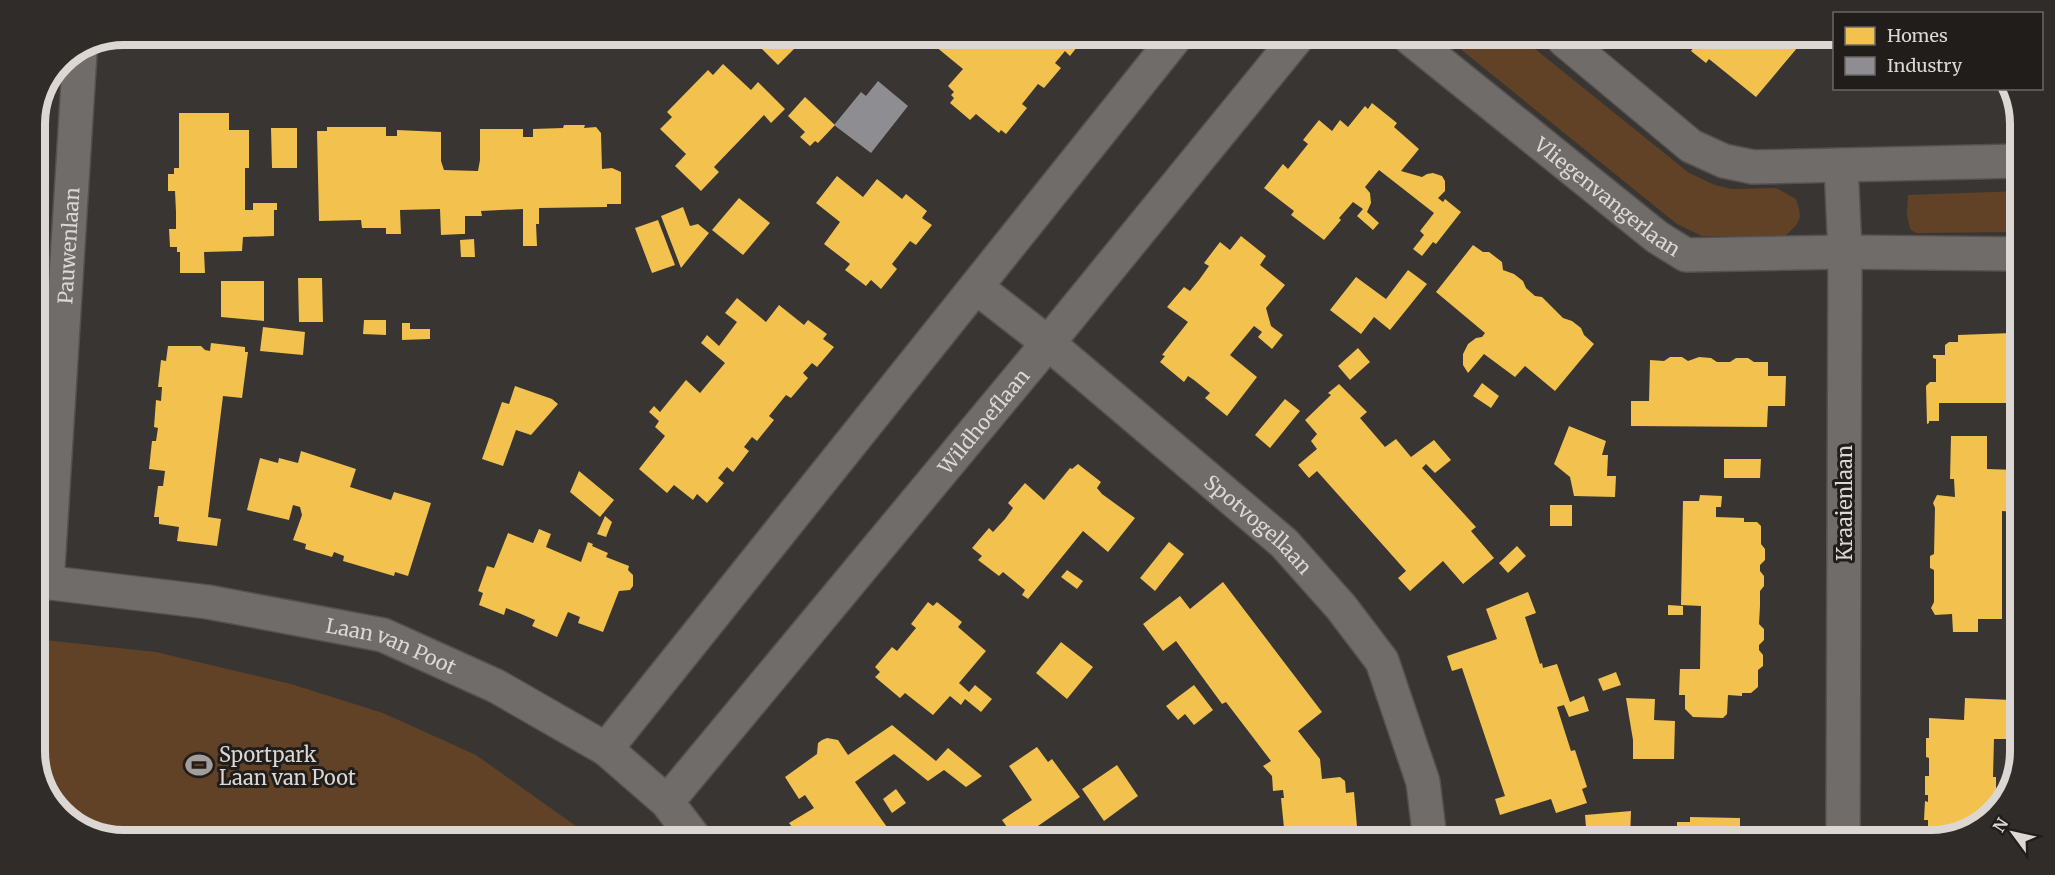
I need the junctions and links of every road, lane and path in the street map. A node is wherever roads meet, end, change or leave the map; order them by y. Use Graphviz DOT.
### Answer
graph roads {
  1 [pos="1169,45"];
  2 [pos="1291,45"];
  3 [pos="1418,45"];
  4 [pos="1570,45"];
  5 [pos="79,59"];
  6 [pos="2010,161"];
  7 [pos="1842,165"];
  8 [pos="1845,252"];
  9 [pos="2010,254"];
  10 [pos="976,287"];
  11 [pos="1048,344"];
  12 [pos="45,528"];
  13 [pos="45,582"];
  14 [pos="606,748"];
  15 [pos="667,802"];
  16 [pos="688,830"];
  17 [pos="1429,830"];
  18 [pos="1843,830"];
  1 -- 10 [label="street"];
  2 -- 11 [label="street, Wildhoeflaan"];
  3 -- 8 [label="street, Vliegenvangerlaan"];
  4 -- 7 [label="street"];
  5 -- 12 [label="street, Pauwenlaan"];
  6 -- 7 [label="street"];
  7 -- 8 [label="street, Kraaienlaan"];
  8 -- 9 [label="street, Vliegenvangerlaan"];
  8 -- 18 [label="street, Kraaienlaan"];
  10 -- 11 [label="street, Spotvogellaan"];
  10 -- 14 [label="street"];
  11 -- 15 [label="street, Wildhoeflaan"];
  11 -- 17 [label="street, Spotvogellaan"];
  13 -- 14 [label="street, Laan van Poot"];
  14 -- 15 [label="street, Laan van Poot"];
  15 -- 16 [label="street, Laan van Poot"];
}
